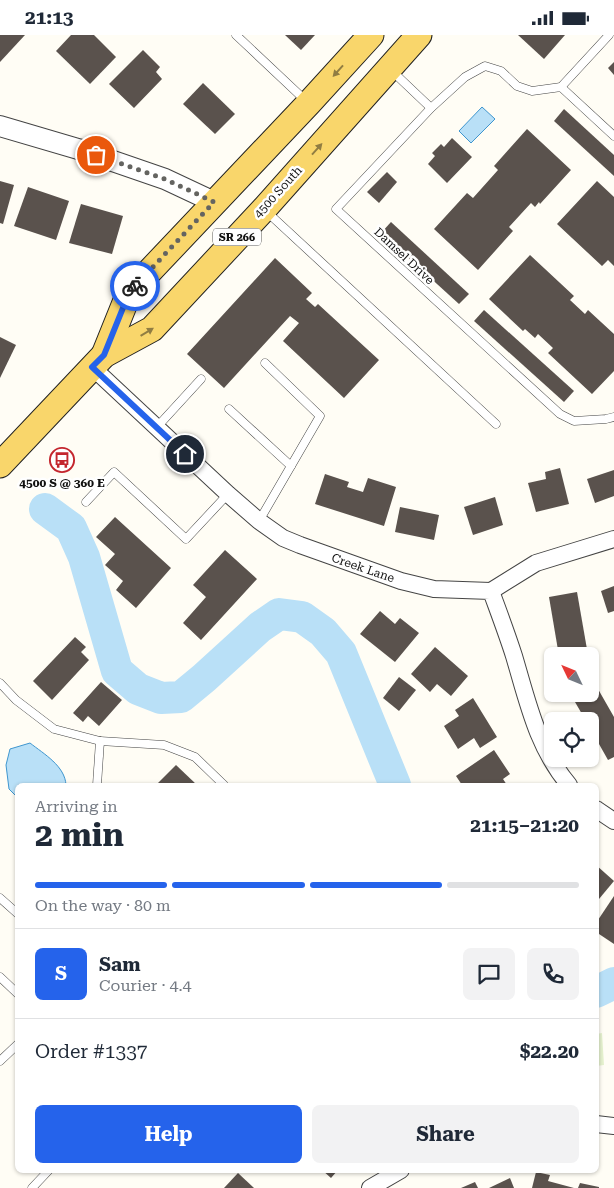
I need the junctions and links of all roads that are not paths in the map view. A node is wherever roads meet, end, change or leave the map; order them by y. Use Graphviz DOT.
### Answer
graph roads {
  1 [pos="236,35"];
  2 [pos="371,35"];
  3 [pos="419,35"];
  4 [pos="609,35"];
  5 [pos="389,68"];
  6 [pos="561,87"];
  7 [pos="309,103"];
  8 [pos="431,108"];
  9 [pos="0,126"];
  10 [pos="614,136"];
  11 [pos="214,202"];
  12 [pos="264,209"];
  13 [pos="98,361"];
  14 [pos="265,363"];
  15 [pos="201,379"];
  16 [pos="229,409"];
  17 [pos="614,417"];
  18 [pos="496,424"];
  19 [pos="156,427"];
  20 [pos="4,454"];
  21 [pos="290,466"];
  22 [pos="228,494"];
  23 [pos="86,502"];
  24 [pos="259,521"];
  25 [pos="614,539"];
  26 [pos="491,591"];
  27 [pos="0,683"];
  28 [pos="100,741"];
  29 [pos="97,783"];
  30 [pos="222,783"];
  31 [pos="568,783"];
  32 [pos="599,811"];
  33 [pos="614,821"];
  34 [pos="0,898"];
  35 [pos="15,910"];
  36 [pos="0,977"];
  37 [pos="15,991"];
  38 [pos="15,1047"];
  39 [pos="0,1061"];
  40 [pos="599,1124"];
  41 [pos="614,1126"];
  42 [pos="46,1173"];
  43 [pos="396,1173"];
  44 [pos="32,1188"];
  45 [pos="370,1188"];
  1 -- 7 [label="lane"];
  2 -- 7 [label="main road, 4500 South / SR 266, one-way"];
  3 -- 5 [label="main road, 4500 South / SR 266"];
  4 -- 6 [label="lane"];
  5 -- 8 [label="lane"];
  12 -- 5 [label="main road, 4500 South / SR 266, one-way"];
  6 -- 8 [label="lane"];
  6 -- 10 [label="lane"];
  7 -- 11 [label="main road, 4500 South / SR 266"];
  8 -- 17 [label="lane, Damsel Drive"];
  9 -- 11 [label="street"];
  11 -- 13 [label="main road, 4500 South / SR 266"];
  13 -- 12 [label="main road, 4500 South / SR 266, one-way"];
  12 -- 18 [label="lane"];
  13 -- 19 [label="street, Creek Lane"];
  13 -- 20 [label="main road, 4500 South / SR 266"];
  14 -- 21 [label="lane"];
  15 -- 19 [label="lane"];
  16 -- 21 [label="lane"];
  19 -- 22 [label="street, Creek Lane"];
  21 -- 24 [label="lane"];
  22 -- 23 [label="lane"];
  22 -- 24 [label="street, Creek Lane"];
  24 -- 26 [label="street, Creek Lane"];
  25 -- 26 [label="street"];
  26 -- 31 [label="street"];
  27 -- 28 [label="lane"];
  28 -- 29 [label="lane"];
  28 -- 30 [label="lane"];
  32 -- 33 [label="street"];
  34 -- 35 [label="lane"];
  36 -- 37 [label="lane"];
  38 -- 39 [label="lane"];
  40 -- 41 [label="street"];
  42 -- 44 [label="lane"];
  43 -- 45 [label="street"];
}
